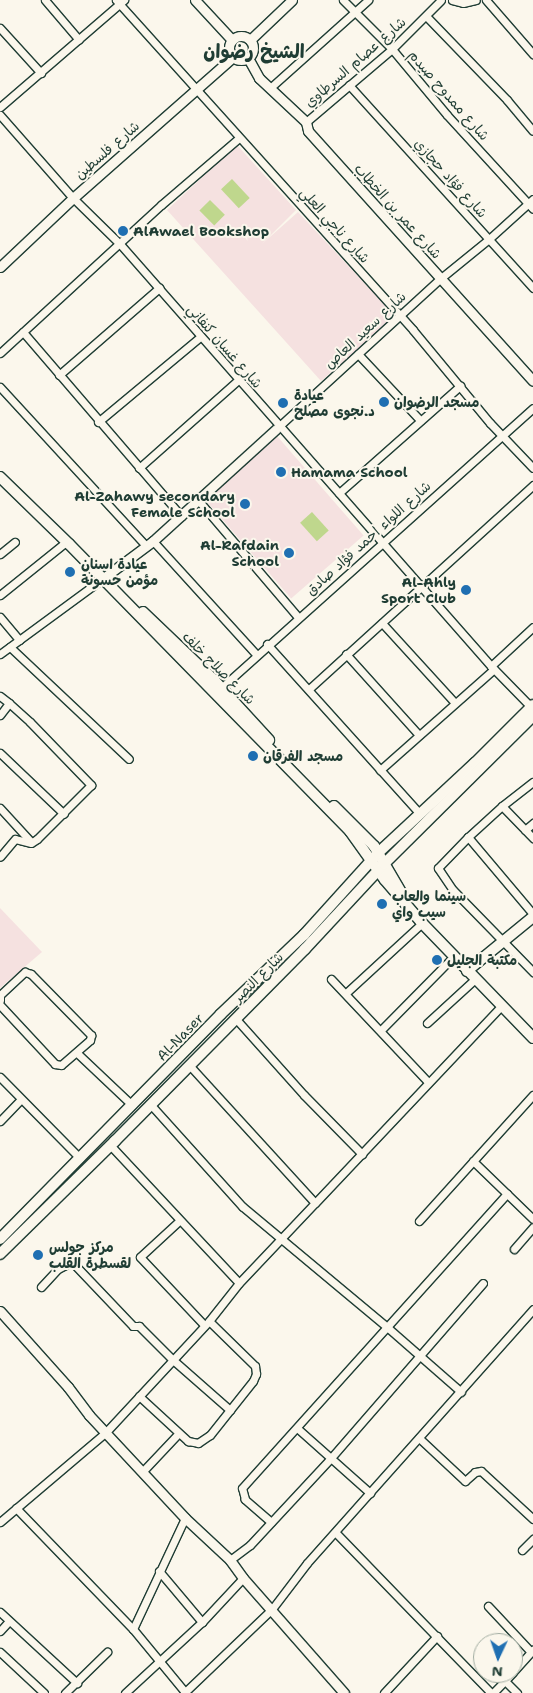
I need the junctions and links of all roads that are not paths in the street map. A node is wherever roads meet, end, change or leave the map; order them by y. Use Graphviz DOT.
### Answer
graph roads {
  1 [pos="45,0"];
  2 [pos="195,0"];
  3 [pos="292,0"];
  4 [pos="343,0"];
  5 [pos="368,0"];
  6 [pos="441,0"];
  7 [pos="452,0"];
  8 [pos="476,0"];
  9 [pos="486,0"];
  10 [pos="120,1"];
  11 [pos="355,12"];
  12 [pos="426,16"];
  13 [pos="0,28"];
  14 [pos="79,40"];
  15 [pos="232,40"];
  16 [pos="250,40"];
  17 [pos="392,49"];
  18 [pos="533,54"];
  19 [pos="233,57"];
  20 [pos="248,58"];
  21 [pos="41,73"];
  22 [pos="349,85"];
  23 [pos="270,88"];
  24 [pos="198,90"];
  25 [pos="0,107"];
  26 [pos="0,115"];
  27 [pos="306,122"];
  28 [pos="533,131"];
  29 [pos="239,138"];
  30 [pos="73,198"];
  31 [pos="531,204"];
  32 [pos="489,239"];
  33 [pos="120,244"];
  34 [pos="0,267"];
  35 [pos="441,278"];
  36 [pos="159,288"];
  37 [pos="533,288"];
  38 [pos="401,316"];
  39 [pos="23,332"];
  40 [pos="200,337"];
  41 [pos="0,353"];
  42 [pos="358,354"];
  43 [pos="59,375"];
  44 [pos="238,380"];
  45 [pos="533,381"];
  46 [pos="460,386"];
  47 [pos="0,387"];
  48 [pos="533,408"];
  49 [pos="420,420"];
  50 [pos="98,422"];
  51 [pos="278,428"];
  52 [pos="502,436"];
  53 [pos="0,468"];
  54 [pos="139,468"];
  55 [pos="533,468"];
  56 [pos="0,477"];
  57 [pos="533,485"];
  58 [pos="339,494"];
  59 [pos="198,500"];
  60 [pos="181,516"];
  61 [pos="383,541"];
  62 [pos="15,542"];
  63 [pos="66,542"];
  64 [pos="150,543"];
  65 [pos="0,554"];
  66 [pos="105,578"];
  67 [pos="422,586"];
  68 [pos="0,595"];
  69 [pos="0,617"];
  70 [pos="298,617"];
  71 [pos="382,623"];
  72 [pos="533,626"];
  73 [pos="19,640"];
  74 [pos="268,644"];
  75 [pos="10,647"];
  76 [pos="0,654"];
  77 [pos="256,654"];
  78 [pos="346,654"];
  79 [pos="493,667"];
  80 [pos="221,688"];
  81 [pos="309,689"];
  82 [pos="0,696"];
  83 [pos="9,703"];
  84 [pos="455,703"];
  85 [pos="532,709"];
  86 [pos="0,715"];
  87 [pos="419,735"];
  88 [pos="0,753"];
  89 [pos="129,760"];
  90 [pos="380,770"];
  91 [pos="533,782"];
  92 [pos="502,806"];
  93 [pos="0,808"];
  94 [pos="64,814"];
  95 [pos="420,814"];
  96 [pos="533,823"];
  97 [pos="525,830"];
  98 [pos="468,838"];
  99 [pos="533,838"];
  100 [pos="32,843"];
  101 [pos="378,853"];
  102 [pos="0,857"];
  103 [pos="370,862"];
  104 [pos="381,867"];
  105 [pos="533,915"];
  106 [pos="422,923"];
  107 [pos="504,942"];
  108 [pos="453,958"];
  109 [pos="467,971"];
  110 [pos="533,972"];
  111 [pos="331,979"];
  112 [pos="475,979"];
  113 [pos="346,993"];
  114 [pos="0,1000"];
  115 [pos="0,1005"];
  116 [pos="502,1005"];
  117 [pos="236,1019"];
  118 [pos="427,1023"];
  119 [pos="381,1030"];
  120 [pos="533,1038"];
  121 [pos="77,1053"];
  122 [pos="190,1066"];
  123 [pos="0,1077"];
  124 [pos="428,1082"];
  125 [pos="533,1095"];
  126 [pos="21,1099"];
  127 [pos="132,1105"];
  128 [pos="151,1105"];
  129 [pos="0,1121"];
  130 [pos="111,1146"];
  131 [pos="362,1154"];
  132 [pos="80,1158"];
  133 [pos="473,1161"];
  134 [pos="507,1194"];
  135 [pos="315,1203"];
  136 [pos="533,1219"];
  137 [pos="179,1221"];
  138 [pos="419,1221"];
  139 [pos="533,1227"];
  140 [pos="281,1238"];
  141 [pos="0,1239"];
  142 [pos="514,1249"];
  143 [pos="0,1254"];
  144 [pos="239,1283"];
  145 [pos="483,1283"];
  146 [pos="41,1287"];
  147 [pos="533,1309"];
  148 [pos="0,1311"];
  149 [pos="206,1323"];
  150 [pos="388,1328"];
  151 [pos="420,1356"];
  152 [pos="173,1360"];
  153 [pos="461,1392"];
  154 [pos="139,1396"];
  155 [pos="230,1410"];
  156 [pos="297,1428"];
  157 [pos="106,1432"];
  158 [pos="178,1434"];
  159 [pos="419,1438"];
  160 [pos="330,1459"];
  161 [pos="143,1471"];
  162 [pos="370,1493"];
  163 [pos="16,1508"];
  164 [pos="185,1518"];
  165 [pos="533,1519"];
  166 [pos="0,1522"];
  167 [pos="271,1522"];
  168 [pos="336,1533"];
  169 [pos="533,1539"];
  170 [pos="522,1550"];
  171 [pos="230,1560"];
  172 [pos="159,1571"];
  173 [pos="243,1578"];
  174 [pos="488,1606"];
  175 [pos="272,1609"];
  176 [pos="0,1612"];
  177 [pos="9,1621"];
  178 [pos="202,1622"];
  179 [pos="133,1629"];
  180 [pos="0,1631"];
  181 [pos="437,1636"];
  182 [pos="532,1651"];
  183 [pos="0,1652"];
  184 [pos="107,1652"];
  185 [pos="159,1661"];
  186 [pos="523,1661"];
  187 [pos="77,1683"];
  188 [pos="503,1683"];
  189 [pos="507,1683"];
  190 [pos="44,1693"];
  191 [pos="64,1693"];
  192 [pos="125,1693"];
  193 [pos="184,1693"];
  194 [pos="344,1693"];
  195 [pos="384,1693"];
  196 [pos="492,1693"];
  197 [pos="517,1693"];
  1 -- 14 [label="street"];
  2 -- 15 [label="street"];
  3 -- 16 [label="street"];
  4 -- 11 [label="street, شارع ممدوح صيدم"];
  5 -- 11 [label="street"];
  6 -- 12 [label="street, شارع عصام السرطاوي"];
  7 -- 8 [label="street"];
  9 -- 18 [label="street"];
  10 -- 14 [label="street"];
  10 -- 24 [label="street, شارع ناجي العلي"];
  11 -- 17 [label="street, شارع ممدوح صيدم"];
  11 -- 23 [label="street"];
  12 -- 17 [label="street, شارع عصام السرطاوي"];
  12 -- 28 [label="street"];
  13 -- 21 [label="street"];
  14 -- 21 [label="street"];
  15 -- 16 [label="street"];
  15 -- 19 [label="street"];
  16 -- 20 [label="street"];
  17 -- 22 [label="street, شارع عصام السرطاوي"];
  17 -- 31 [label="street, شارع ممدوح صيدم"];
  19 -- 20 [label="street"];
  19 -- 24 [label="street, شارع فلسطين"];
  20 -- 23 [label="street, شارع عمر بن الخطاب"];
  21 -- 25 [label="street"];
  22 -- 27 [label="street, شارع عصام السرطاوي"];
  22 -- 32 [label="street, شارع فؤاد حجازي"];
  23 -- 27 [label="street, شارع عمر بن الخطاب"];
  24 -- 29 [label="street, شارع ناجي العلي"];
  24 -- 30 [label="street, شارع فلسطين"];
  26 -- 30 [label="street, شارع غسان كنفاني"];
  27 -- 35 [label="street, شارع عمر بن الخطاب"];
  29 -- 33 [label="street"];
  29 -- 38 [label="street, شارع ناجي العلي"];
  30 -- 33 [label="street, شارع غسان كنفاني"];
  30 -- 34 [label="street, شارع فلسطين"];
  31 -- 32 [label="street, شارع سعيد العاص"];
  32 -- 35 [label="street, شارع سعيد العاص"];
  32 -- 37 [label="street, شارع فؤاد حجازي"];
  33 -- 36 [label="street, شارع غسان كنفاني"];
  33 -- 39 [label="street"];
  35 -- 38 [label="street, شارع سعيد العاص"];
  35 -- 45 [label="street, شارع عمر بن الخطاب"];
  36 -- 40 [label="street, شارع غسان كنفاني"];
  36 -- 43 [label="street"];
  38 -- 42 [label="street, شارع سعيد العاص"];
  38 -- 46 [label="street, شارع ناجي العلي"];
  39 -- 41 [label="street"];
  39 -- 43 [label="street"];
  40 -- 44 [label="street, شارع غسان كنفاني"];
  40 -- 50 [label="street"];
  42 -- 49 [label="street"];
  42 -- 51 [label="street, شارع سعيد العاص"];
  43 -- 50 [label="street"];
  44 -- 51 [label="street, شارع غسان كنفاني"];
  44 -- 54 [label="street"];
  46 -- 49 [label="street"];
  46 -- 52 [label="street, شارع ناجي العلي"];
  47 -- 64 [label="street"];
  48 -- 52 [label="street, شارع اللواء احمد فؤاد صادق"];
  49 -- 58 [label="street"];
  50 -- 54 [label="street"];
  51 -- 58 [label="street, شارع غسان كنفاني"];
  51 -- 59 [label="street, شارع سعيد العاص"];
  52 -- 55 [label="street, شارع ناجي العلي"];
  52 -- 61 [label="street, شارع اللواء احمد فؤاد صادق"];
  53 -- 66 [label="main road, شارع صلاح خلف"];
  54 -- 60 [label="street"];
  56 -- 63 [label="main road, شارع صلاح خلف"];
  57 -- 67 [label="street"];
  58 -- 61 [label="street, شارع غسان كنفاني"];
  59 -- 60 [label="street, شارع سعيد العاص"];
  59 -- 70 [label="street"];
  60 -- 64 [label="street, شارع سعيد العاص"];
  61 -- 67 [label="street, شارع غسان كنفاني"];
  61 -- 70 [label="street, شارع اللواء احمد فؤاد صادق"];
  62 -- 65 [label="street"];
  63 -- 66 [label="main road, شارع صلاح خلف"];
  63 -- 68 [label="street"];
  64 -- 66 [label="street, شارع سعيد العاص"];
  64 -- 77 [label="street"];
  66 -- 73 [label="street"];
  66 -- 80 [label="main road, شارع صلاح خلف"];
  66 -- 103 [label="main road, شارع صلاح خلف"];
  67 -- 71 [label="street"];
  67 -- 79 [label="street, شارع غسان كنفاني"];
  69 -- 73 [label="street"];
  70 -- 74 [label="street, شارع اللواء احمد فؤاد صادق"];
  71 -- 78 [label="street"];
  71 -- 84 [label="street"];
  72 -- 79 [label="street"];
  73 -- 75 [label="street"];
  74 -- 77 [label="street, شارع اللواء احمد فؤاد صادق"];
  74 -- 81 [label="street"];
  75 -- 76 [label="street"];
  75 -- 89 [label="street"];
  77 -- 80 [label="street, شارع اللواء احمد فؤاد صادق"];
  78 -- 81 [label="street"];
  78 -- 87 [label="street"];
  79 -- 84 [label="street"];
  79 -- 85 [label="street, شارع غسان كنفاني"];
  80 -- 101 [label="main road, شارع صلاح خلف"];
  81 -- 90 [label="street"];
  82 -- 83 [label="street"];
  83 -- 86 [label="street"];
  83 -- 94 [label="street"];
  84 -- 87 [label="street"];
  85 -- 95 [label="main road"];
  85 -- 104 [label="main road, شارع النصر"];
  87 -- 90 [label="street"];
  88 -- 94 [label="street"];
  90 -- 95 [label="street"];
  91 -- 92 [label="street"];
  92 -- 97 [label="street"];
  92 -- 98 [label="street"];
  93 -- 100 [label="street"];
  94 -- 100 [label="street"];
  95 -- 101 [label="main road"];
  96 -- 97 [label="street"];
  97 -- 99 [label="street"];
  98 -- 105 [label="street"];
  98 -- 107 [label="street"];
  100 -- 102 [label="street"];
  101 -- 103 [label="main road, Al-Naser"];
  101 -- 104 [label="main road, شارع صلاح خلف"];
  103 -- 104 [label="main road, شارع صلاح خلف"];
  103 -- 127 [label="main road, Al-Naser"];
  104 -- 106 [label="main road, شارع صلاح خلف"];
  104 -- 117 [label="main road, شارع النصر"];
  105 -- 107 [label="main road"];
  106 -- 108 [label="main road, شارع صلاح خلف"];
  106 -- 113 [label="street"];
  107 -- 109 [label="main road"];
  107 -- 110 [label="street"];
  108 -- 109 [label="main road, شارع صلاح خلف"];
  108 -- 119 [label="street"];
  109 -- 112 [label="main road, شارع صلاح خلف"];
  111 -- 113 [label="street"];
  112 -- 116 [label="main road, شارع صلاح خلف"];
  112 -- 118 [label="street"];
  113 -- 119 [label="street"];
  114 -- 121 [label="street"];
  115 -- 121 [label="street"];
  116 -- 120 [label="main road, شارع صلاح خلف"];
  116 -- 124 [label="street"];
  117 -- 122 [label="main road, شارع النصر"];
  117 -- 131 [label="street"];
  119 -- 124 [label="street"];
  121 -- 127 [label="street"];
  122 -- 128 [label="main road, شارع النصر"];
  122 -- 135 [label="street"];
  123 -- 126 [label="street"];
  124 -- 131 [label="street"];
  125 -- 133 [label="street"];
  126 -- 129 [label="street"];
  126 -- 132 [label="street"];
  127 -- 132 [label="main road, Al-Naser"];
  128 -- 130 [label="main road, شارع النصر"];
  128 -- 140 [label="street"];
  130 -- 137 [label="street"];
  130 -- 143 [label="main road, شارع النصر"];
  131 -- 135 [label="street"];
  132 -- 141 [label="main road, Al-Naser"];
  133 -- 134 [label="street"];
  133 -- 138 [label="street"];
  134 -- 136 [label="street"];
  134 -- 150 [label="street"];
  135 -- 140 [label="street"];
  137 -- 144 [label="street"];
  137 -- 149 [label="street"];
  139 -- 142 [label="street"];
  140 -- 144 [label="street"];
  140 -- 150 [label="street"];
  144 -- 149 [label="street"];
  145 -- 151 [label="street"];
  146 -- 152 [label="street"];
  147 -- 153 [label="street"];
  148 -- 157 [label="street"];
  149 -- 152 [label="street"];
  149 -- 155 [label="street"];
  150 -- 151 [label="street"];
  150 -- 156 [label="street"];
  151 -- 153 [label="street"];
  151 -- 160 [label="street"];
  152 -- 154 [label="street"];
  152 -- 155 [label="street"];
  153 -- 159 [label="street"];
  154 -- 157 [label="street"];
  154 -- 158 [label="street"];
  155 -- 158 [label="street"];
  156 -- 160 [label="street"];
  156 -- 167 [label="street"];
  157 -- 161 [label="street"];
  157 -- 163 [label="street"];
  158 -- 161 [label="street"];
  159 -- 162 [label="street"];
  159 -- 165 [label="street"];
  160 -- 162 [label="street"];
  160 -- 167 [label="street"];
  161 -- 164 [label="street"];
  162 -- 168 [label="street"];
  163 -- 166 [label="street"];
  163 -- 179 [label="street"];
  164 -- 171 [label="street"];
  164 -- 172 [label="street"];
  167 -- 171 [label="street"];
  168 -- 175 [label="street"];
  168 -- 181 [label="street"];
  169 -- 170 [label="street"];
  171 -- 173 [label="street"];
  172 -- 178 [label="street"];
  172 -- 179 [label="street"];
  173 -- 175 [label="street"];
  173 -- 178 [label="street"];
  174 -- 182 [label="street"];
  175 -- 193 [label="street"];
  175 -- 194 [label="street"];
  176 -- 177 [label="street"];
  177 -- 180 [label="street"];
  177 -- 187 [label="street"];
  178 -- 185 [label="street"];
  179 -- 185 [label="street"];
  181 -- 195 [label="street"];
  181 -- 196 [label="street"];
  182 -- 186 [label="street"];
  183 -- 190 [label="street"];
  184 -- 187 [label="street"];
  185 -- 192 [label="street"];
  185 -- 193 [label="street"];
  187 -- 191 [label="street"];
  188 -- 196 [label="street"];
  189 -- 197 [label="street"];
}
